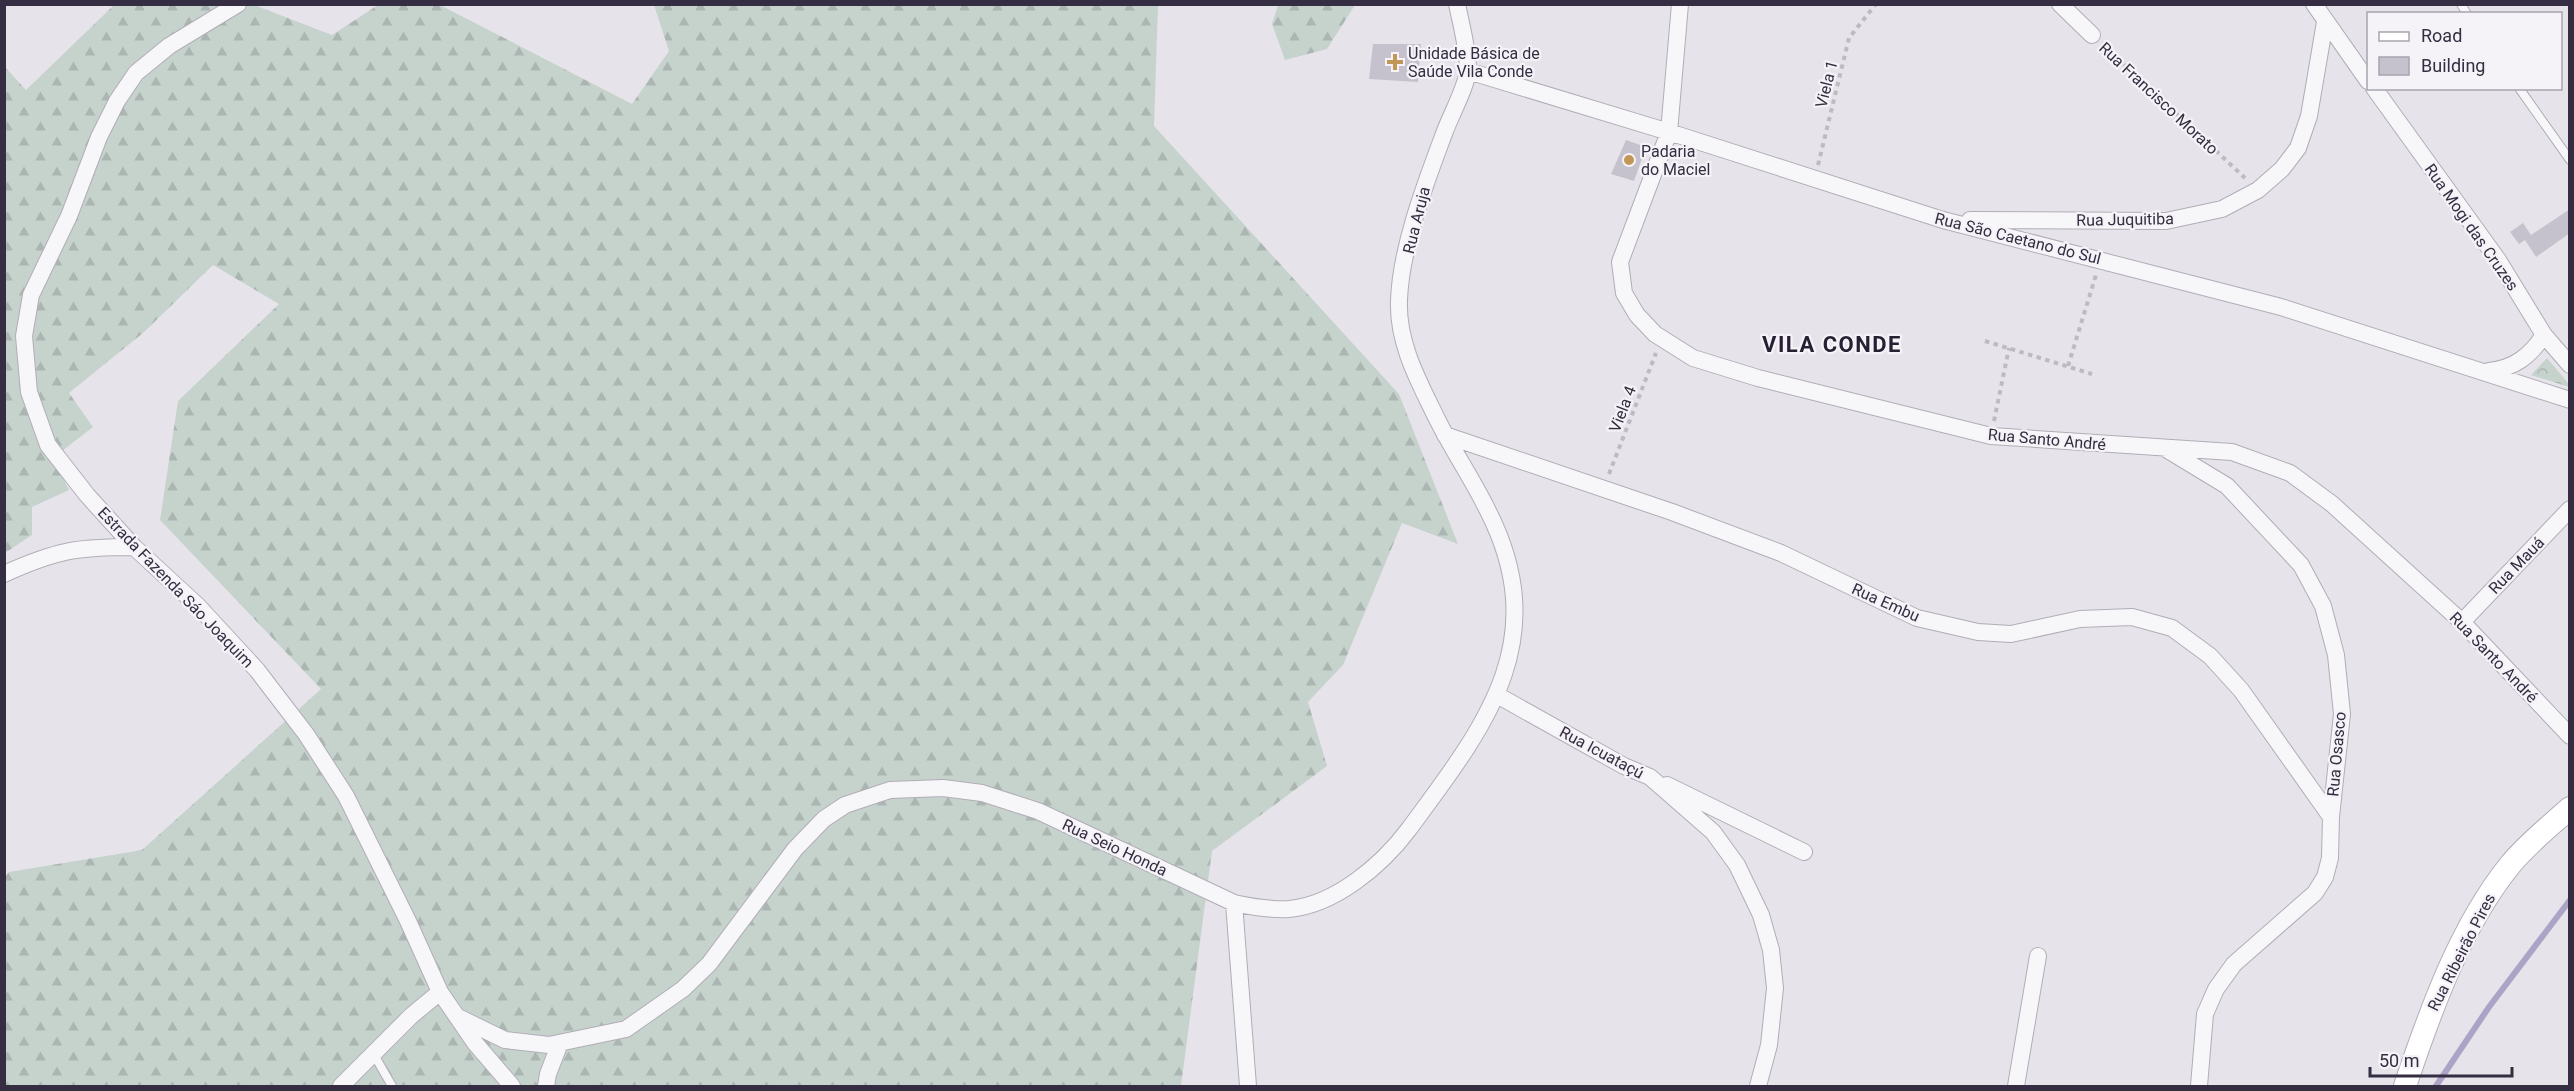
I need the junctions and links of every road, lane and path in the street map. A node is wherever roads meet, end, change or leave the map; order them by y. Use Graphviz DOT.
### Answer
graph roads {
  1 [pos="238,4"];
  2 [pos="1457,4"];
  3 [pos="1680,4"];
  4 [pos="1876,4"];
  5 [pos="2060,4"];
  6 [pos="2314,4"];
  7 [pos="2325,22"];
  8 [pos="2092,35"];
  9 [pos="1468,71"];
  10 [pos="2367,80"];
  11 [pos="2375,90"];
  12 [pos="2520,90"];
  13 [pos="1669,132"];
  14 [pos="2570,160"];
  15 [pos="1815,178"];
  16 [pos="2258,190"];
  17 [pos="1943,220"];
  18 [pos="2101,260"];
  19 [pos="2544,335"];
  20 [pos="1662,338"];
  21 [pos="1985,341"];
  22 [pos="2009,348"];
  23 [pos="2570,365"];
  24 [pos="2067,366"];
  25 [pos="2482,372"];
  26 [pos="2092,374"];
  27 [pos="2570,400"];
  28 [pos="1445,435"];
  29 [pos="1991,436"];
  30 [pos="2163,447"];
  31 [pos="1604,488"];
  32 [pos="2570,509"];
  33 [pos="134,547"];
  34 [pos="4,574"];
  35 [pos="2462,622"];
  36 [pos="1497,695"];
  37 [pos="2570,736"];
  38 [pos="1650,777"];
  39 [pos="2570,808"];
  40 [pos="2331,817"];
  41 [pos="1804,852"];
  42 [pos="1234,903"];
  43 [pos="2038,956"];
  44 [pos="440,992"];
  45 [pos="458,1017"];
  46 [pos="560,1043"];
  47 [pos="373,1053"];
  48 [pos="341,1086"];
  49 [pos="392,1086"];
  50 [pos="512,1086"];
  51 [pos="546,1086"];
  52 [pos="1248,1086"];
  53 [pos="1758,1086"];
  54 [pos="2016,1086"];
  55 [pos="2199,1086"];
  56 [pos="2405,1086"];
  1 -- 33 [label="street, Estrada Fazenda Sáo Joaquim"];
  2 -- 9 [label="street"];
  3 -- 13 [label="street, Rua Santo André"];
  4 -- 15 [label="path, Viela 1"];
  5 -- 8 [label="street, Rua Francisco Morato"];
  6 -- 7 [label="street"];
  7 -- 10 [label="street"];
  7 -- 16 [label="street, Rua Juquitiba"];
  8 -- 16 [label="path, Rua Francisco Morato"];
  9 -- 13 [label="street, Rua São Caetano do Sul"];
  9 -- 28 [label="street, Rua Aruja"];
  11 -- 19 [label="street, Rua Mogi das Cruzes"];
  12 -- 14 [label="lane"];
  13 -- 15 [label="street, Rua São Caetano do Sul"];
  13 -- 20 [label="street, Rua Santo André"];
  15 -- 17 [label="street, Rua São Caetano do Sul"];
  16 -- 17 [label="street, Rua Juquitiba"];
  17 -- 18 [label="street, Rua São Caetano do Sul"];
  18 -- 24 [label="path"];
  18 -- 25 [label="street, Rua São Caetano do Sul"];
  19 -- 23 [label="street, Rua Mogi das Cruzes"];
  19 -- 25 [label="street"];
  20 -- 29 [label="street, Rua Santo André"];
  20 -- 31 [label="path, Viela 4"];
  21 -- 22 [label="path"];
  22 -- 24 [label="path"];
  22 -- 29 [label="path"];
  24 -- 26 [label="path"];
  25 -- 27 [label="street, Rua São Caetano do Sul"];
  28 -- 31 [label="street, Rua Embu"];
  28 -- 36 [label="street, Rua Seio Honda"];
  29 -- 30 [label="street, Rua Santo André"];
  30 -- 35 [label="street, Rua Santo André"];
  30 -- 40 [label="street, Rua Osasco"];
  31 -- 40 [label="street, Rua Embu"];
  32 -- 35 [label="street, Rua Mauá"];
  33 -- 34 [label="street"];
  33 -- 44 [label="street, Estrada Fazenda Sáo Joaquim"];
  35 -- 37 [label="street, Rua Santo André"];
  36 -- 38 [label="street, Rua Icuataçú"];
  36 -- 42 [label="street, Rua Seio Honda"];
  38 -- 41 [label="street"];
  38 -- 53 [label="street, Rua Icuataçú"];
  39 -- 56 [label="street, Rua Ribeirão Pires"];
  40 -- 55 [label="street, Rua Osasco"];
  42 -- 46 [label="street, Rua Seio Honda"];
  42 -- 52 [label="street"];
  43 -- 54 [label="street"];
  44 -- 45 [label="street, Estrada Fazenda Sáo Joaquim"];
  44 -- 47 [label="street"];
  45 -- 46 [label="street, Rua Seio Honda"];
  45 -- 50 [label="street, Estrada Fazenda Sáo Joaquim"];
  46 -- 51 [label="street"];
  47 -- 48 [label="street"];
  47 -- 49 [label="lane"];
}
